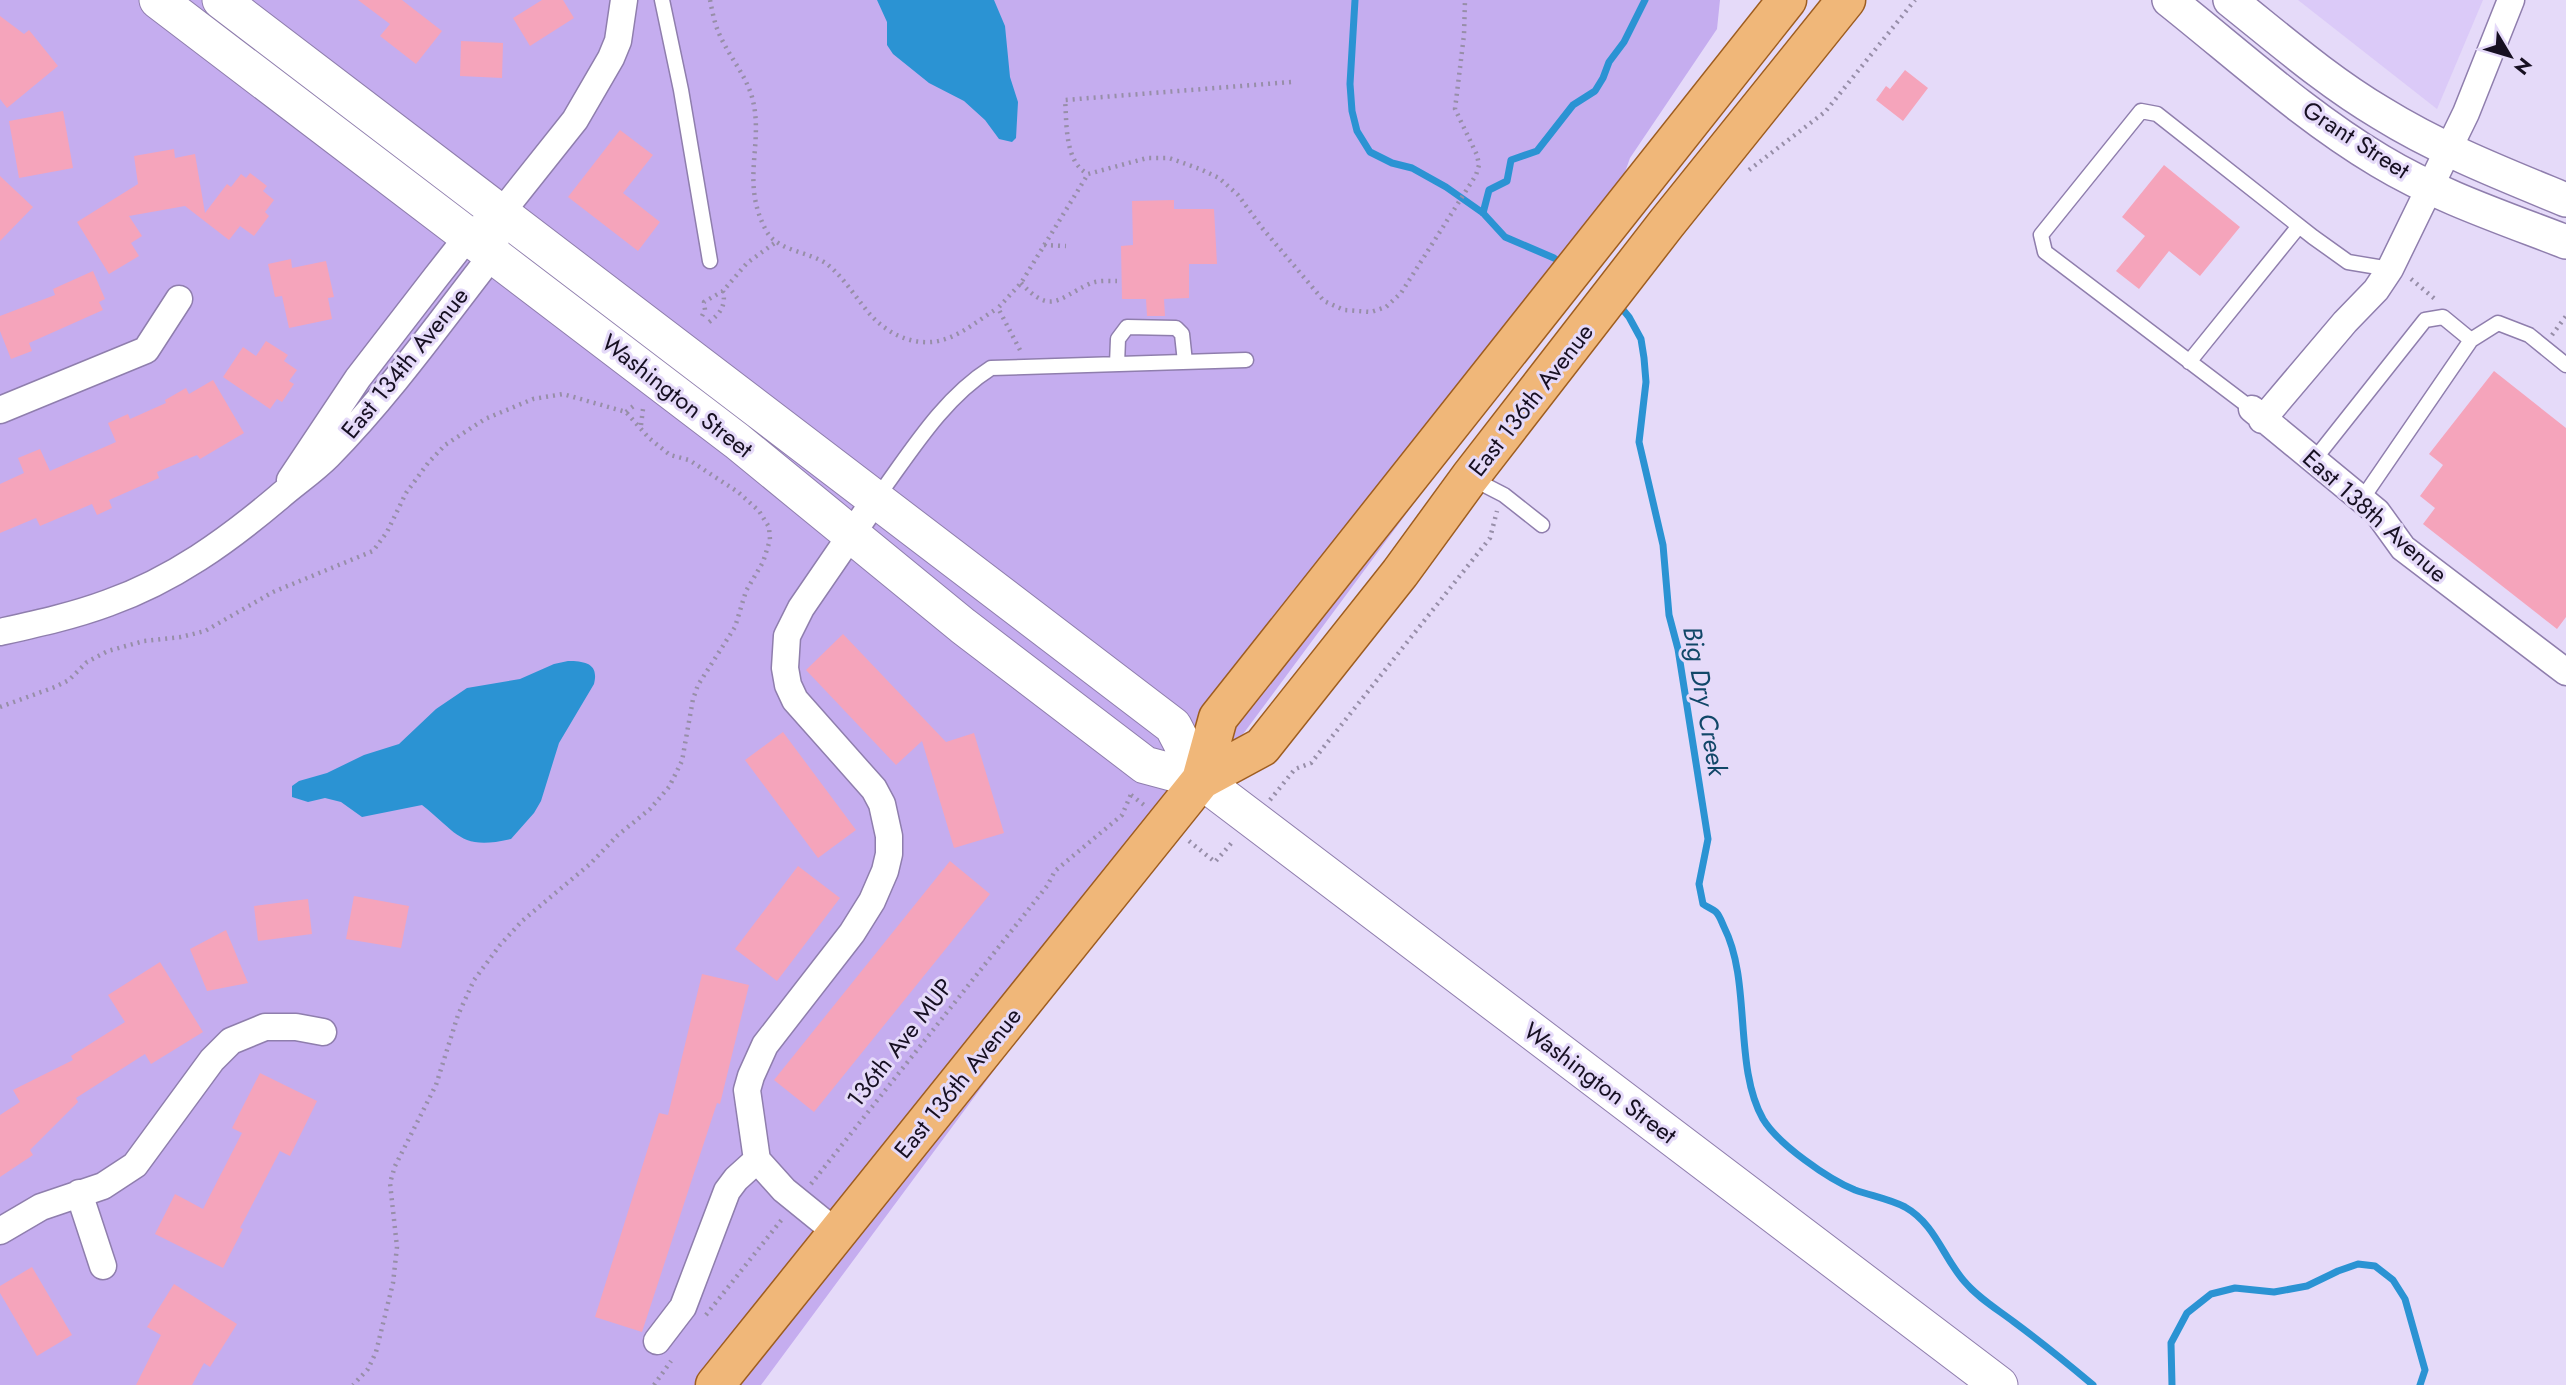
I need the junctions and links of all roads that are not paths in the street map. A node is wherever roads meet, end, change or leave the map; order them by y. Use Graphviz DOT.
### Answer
graph roads {
  1 [pos="158,0"];
  2 [pos="220,0"];
  3 [pos="624,0"];
  4 [pos="662,0"];
  5 [pos="1787,0"];
  6 [pos="1846,0"];
  7 [pos="2169,0"];
  8 [pos="2230,0"];
  9 [pos="2511,0"];
  10 [pos="2448,148"];
  11 [pos="2430,187"];
  12 [pos="2566,200"];
  13 [pos="501,213"];
  14 [pos="2299,226"];
  15 [pos="2566,242"];
  16 [pos="481,245"];
  17 [pos="710,261"];
  18 [pos="2390,269"];
  19 [pos="178,299"];
  20 [pos="2470,340"];
  21 [pos="1247,360"];
  22 [pos="1185,362"];
  23 [pos="2189,362"];
  24 [pos="1117,364"];
  25 [pos="2566,365"];
  26 [pos="0,410"];
  27 [pos="2257,415"];
  28 [pos="2314,460"];
  29 [pos="1470,477"];
  30 [pos="2362,499"];
  31 [pos="875,500"];
  32 [pos="1542,526"];
  33 [pos="851,536"];
  34 [pos="0,632"];
  35 [pos="2566,671"];
  36 [pos="1201,780"];
  37 [pos="323,1032"];
  38 [pos="757,1160"];
  39 [pos="79,1194"];
  40 [pos="0,1231"];
  41 [pos="837,1233"];
  42 [pos="103,1266"];
  43 [pos="668,1347"];
  44 [pos="715,1385"];
  45 [pos="1999,1385"];
  1 -- 16 [label="main road, Washington Street"];
  2 -- 13 [label="main road, Washington Street"];
  3 -- 13 [label="street, East 134th Avenue"];
  4 -- 17 [label="lane"];
  5 -- 36 [label="main road, East 136th Avenue"];
  6 -- 29 [label="main road, East 136th Avenue"];
  7 -- 11 [label="street, Grant Street"];
  8 -- 10 [label="street, Grant Street"];
  9 -- 10 [label="street"];
  10 -- 11 [label="street"];
  10 -- 12 [label="street, Grant Street"];
  11 -- 15 [label="street, Grant Street"];
  11 -- 18 [label="street"];
  13 -- 16 [label="street, East 134th Avenue"];
  13 -- 31 [label="main road, Washington Street"];
  14 -- 18 [label="lane"];
  14 -- 23 [label="lane"];
  14 -- 23 [label="lane"];
  16 -- 33 [label="main road, Washington Street"];
  16 -- 34 [label="street, East 134th Avenue"];
  18 -- 27 [label="street"];
  19 -- 26 [label="street"];
  20 -- 25 [label="lane"];
  20 -- 28 [label="lane"];
  20 -- 30 [label="lane"];
  21 -- 22 [label="lane"];
  22 -- 24 [label="lane"];
  22 -- 24 [label="lane"];
  23 -- 27 [label="lane"];
  24 -- 31 [label="lane"];
  27 -- 28 [label="street, East 138th Avenue"];
  28 -- 30 [label="street, East 138th Avenue"];
  29 -- 32 [label="lane"];
  29 -- 36 [label="main road, East 136th Avenue"];
  30 -- 35 [label="street, East 138th Avenue"];
  31 -- 33 [label="street"];
  31 -- 36 [label="main road, Washington Street"];
  33 -- 36 [label="main road, Washington Street"];
  33 -- 38 [label="street"];
  36 -- 41 [label="main road, East 136th Avenue"];
  36 -- 45 [label="main road, Washington Street"];
  37 -- 39 [label="street"];
  38 -- 41 [label="street"];
  38 -- 43 [label="street"];
  39 -- 40 [label="street"];
  39 -- 42 [label="street"];
  41 -- 44 [label="main road, East 136th Avenue"];
}
